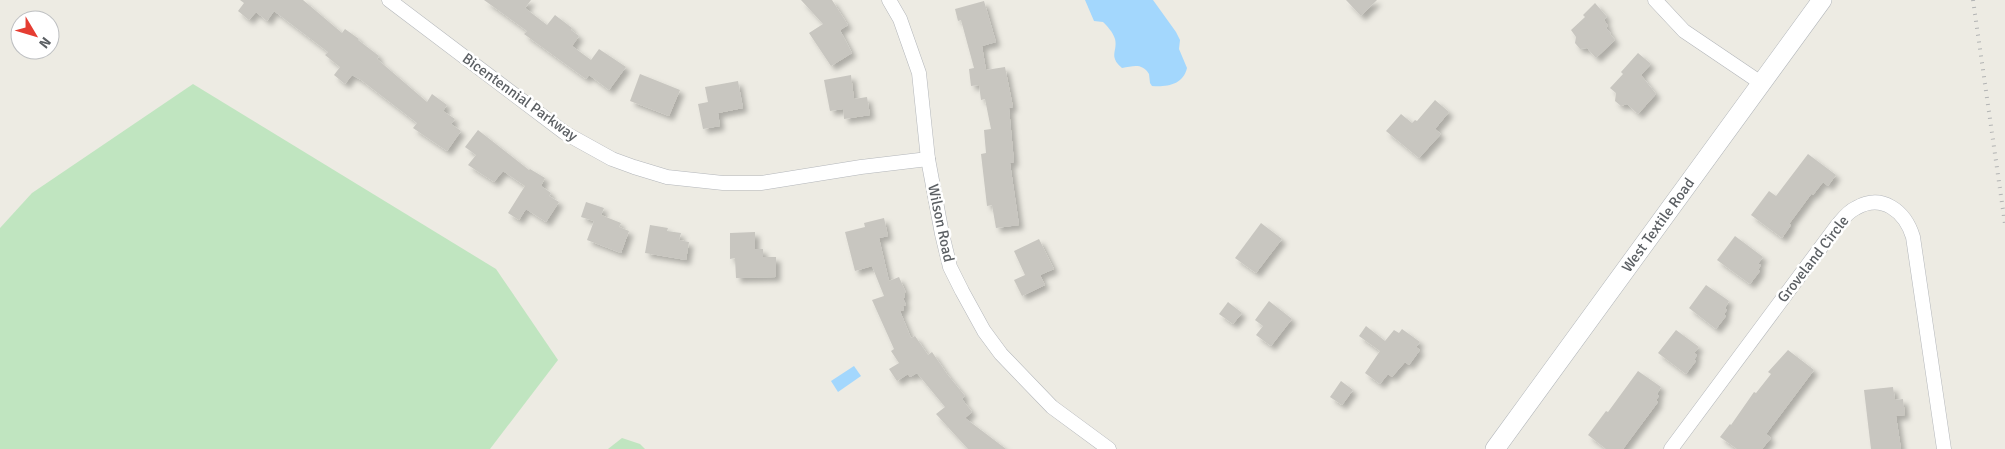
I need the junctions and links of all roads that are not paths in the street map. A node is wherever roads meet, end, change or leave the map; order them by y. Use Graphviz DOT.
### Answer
graph roads {
  1 [pos="389,0"];
  2 [pos="889,0"];
  3 [pos="1655,0"];
  4 [pos="1822,0"];
  5 [pos="1761,84"];
  6 [pos="928,159"];
  7 [pos="1673,448"];
  8 [pos="1109,449"];
  9 [pos="1495,449"];
  10 [pos="1944,449"];
  1 -- 6 [label="street, Bicentennial Parkway"];
  2 -- 6 [label="street, Wilson Road"];
  3 -- 5 [label="street"];
  4 -- 5 [label="main road, West Textile Road"];
  5 -- 9 [label="main road, West Textile Road"];
  6 -- 8 [label="street, Wilson Road"];
  7 -- 10 [label="street, Groveland Circle"];
}
